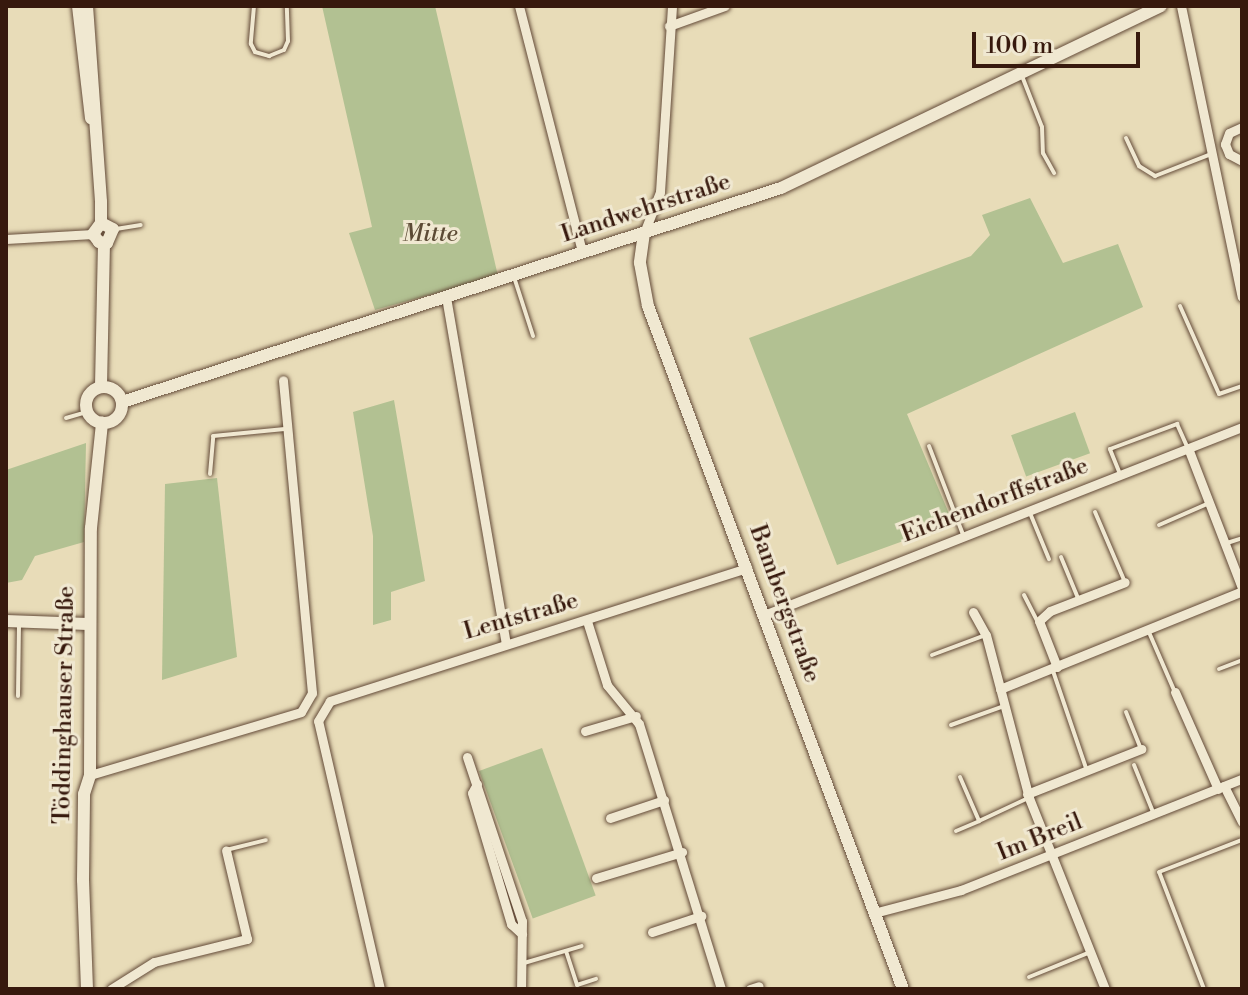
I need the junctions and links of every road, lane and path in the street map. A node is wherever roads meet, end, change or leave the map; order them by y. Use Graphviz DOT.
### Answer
graph roads {
  1 [pos="78,6"];
  2 [pos="87,6"];
  3 [pos="254,6"];
  4 [pos="287,6"];
  5 [pos="519,6"];
  6 [pos="672,6"];
  7 [pos="725,6"];
  8 [pos="1161,6"];
  9 [pos="1181,6"];
  10 [pos="669,26"];
  11 [pos="1019,70"];
  12 [pos="1242,127"];
  13 [pos="97,136"];
  14 [pos="1126,138"];
  15 [pos="1211,154"];
  16 [pos="1242,161"];
  17 [pos="1054,173"];
  18 [pos="636,214"];
  19 [pos="141,225"];
  20 [pos="107,226"];
  21 [pos="575,231"];
  22 [pos="644,233"];
  23 [pos="93,234"];
  24 [pos="6,239"];
  25 [pos="104,243"];
  26 [pos="582,252"];
  27 [pos="513,275"];
  28 [pos="446,297"];
  29 [pos="1242,297"];
  30 [pos="1180,306"];
  31 [pos="533,336"];
  32 [pos="283,380"];
  33 [pos="101,386"];
  34 [pos="1242,386"];
  35 [pos="122,402"];
  36 [pos="87,412"];
  37 [pos="66,418"];
  38 [pos="102,423"];
  39 [pos="1242,427"];
  40 [pos="287,429"];
  41 [pos="929,446"];
  42 [pos="1188,448"];
  43 [pos="210,474"];
  44 [pos="1120,474"];
  45 [pos="1207,504"];
  46 [pos="1029,511"];
  47 [pos="1095,512"];
  48 [pos="1159,525"];
  49 [pos="964,537"];
  50 [pos="1242,538"];
  51 [pos="1225,544"];
  52 [pos="1061,557"];
  53 [pos="1049,559"];
  54 [pos="747,568"];
  55 [pos="1125,582"];
  56 [pos="1242,590"];
  57 [pos="1024,595"];
  58 [pos="1079,601"];
  59 [pos="973,612"];
  60 [pos="764,615"];
  61 [pos="13,621"];
  62 [pos="587,621"];
  63 [pos="1039,621"];
  64 [pos="88,624"];
  65 [pos="1148,630"];
  66 [pos="986,635"];
  67 [pos="506,643"];
  68 [pos="932,655"];
  69 [pos="1242,660"];
  70 [pos="1054,668"];
  71 [pos="1219,669"];
  72 [pos="1000,689"];
  73 [pos="1175,692"];
  74 [pos="18,696"];
  75 [pos="1004,706"];
  76 [pos="1126,712"];
  77 [pos="636,716"];
  78 [pos="951,725"];
  79 [pos="585,731"];
  80 [pos="1141,749"];
  81 [pos="467,757"];
  82 [pos="1134,765"];
  83 [pos="1087,770"];
  84 [pos="90,775"];
  85 [pos="960,777"];
  86 [pos="1242,779"];
  87 [pos="1221,787"];
  88 [pos="1028,796"];
  89 [pos="664,800"];
  90 [pos="1154,814"];
  91 [pos="610,818"];
  92 [pos="979,821"];
  93 [pos="1242,822"];
  94 [pos="956,831"];
  95 [pos="266,840"];
  96 [pos="1242,840"];
  97 [pos="226,850"];
  98 [pos="682,852"];
  99 [pos="1050,855"];
  100 [pos="596,878"];
  101 [pos="874,913"];
  102 [pos="701,916"];
  103 [pos="652,932"];
  104 [pos="582,946"];
  105 [pos="566,951"];
  106 [pos="1090,952"];
  107 [pos="522,964"];
  108 [pos="1029,977"];
  109 [pos="596,979"];
  110 [pos="87,989"];
  111 [pos="111,989"];
  112 [pos="380,989"];
  113 [pos="521,989"];
  114 [pos="720,989"];
  115 [pos="903,989"];
  116 [pos="1105,989"];
  117 [pos="1204,989"];
  1 -- 13 [label="street"];
  2 -- 13 [label="street"];
  3 -- 4 [label="lane"];
  5 -- 21 [label="street"];
  6 -- 10 [label="street"];
  7 -- 10 [label="street"];
  8 -- 11 [label="street, Landwehrstraße"];
  9 -- 15 [label="street"];
  10 -- 22 [label="street"];
  11 -- 17 [label="lane"];
  11 -- 22 [label="street, Landwehrstraße"];
  12 -- 16 [label="street"];
  13 -- 20 [label="street"];
  14 -- 15 [label="lane"];
  15 -- 29 [label="street"];
  18 -- 21 [label="lane"];
  19 -- 20 [label="lane"];
  20 -- 23 [label="street"];
  20 -- 25 [label="street"];
  21 -- 26 [label="street"];
  22 -- 26 [label="street, Landwehrstraße"];
  22 -- 54 [label="street, Bambergstraße"];
  23 -- 24 [label="street"];
  23 -- 25 [label="street"];
  25 -- 33 [label="street"];
  26 -- 27 [label="street, Landwehrstraße"];
  27 -- 28 [label="street, Landwehrstraße"];
  27 -- 31 [label="lane"];
  28 -- 35 [label="street, Landwehrstraße"];
  28 -- 67 [label="street"];
  30 -- 34 [label="lane"];
  32 -- 40 [label="street"];
  33 -- 35 [label="street"];
  33 -- 36 [label="street"];
  35 -- 38 [label="street"];
  36 -- 37 [label="lane"];
  36 -- 38 [label="street"];
  38 -- 64 [label="street, Töddinghauser Straße"];
  39 -- 42 [label="street, Eichendorffstraße"];
  40 -- 43 [label="lane"];
  40 -- 84 [label="street"];
  41 -- 49 [label="lane"];
  42 -- 44 [label="street, Eichendorffstraße"];
  42 -- 44 [label="lane"];
  42 -- 45 [label="street"];
  44 -- 46 [label="street, Eichendorffstraße"];
  45 -- 48 [label="lane"];
  45 -- 51 [label="street"];
  46 -- 49 [label="street, Eichendorffstraße"];
  46 -- 53 [label="lane"];
  47 -- 55 [label="lane, Eichendorffstraße"];
  49 -- 60 [label="street, Eichendorffstraße"];
  50 -- 51 [label="lane"];
  51 -- 56 [label="street"];
  52 -- 58 [label="lane"];
  54 -- 60 [label="street, Bambergstraße"];
  54 -- 62 [label="street, Lentstraße"];
  55 -- 58 [label="street"];
  56 -- 65 [label="street"];
  57 -- 63 [label="lane"];
  58 -- 63 [label="street"];
  59 -- 66 [label="street"];
  60 -- 101 [label="street, Bambergstraße"];
  61 -- 64 [label="street"];
  61 -- 74 [label="lane"];
  62 -- 67 [label="street, Lentstraße"];
  62 -- 77 [label="street"];
  63 -- 70 [label="street"];
  64 -- 84 [label="street, Töddinghauser Straße"];
  65 -- 70 [label="street"];
  65 -- 73 [label="lane"];
  66 -- 68 [label="lane"];
  66 -- 72 [label="street"];
  67 -- 112 [label="street, Lentstraße"];
  69 -- 71 [label="lane"];
  70 -- 72 [label="street"];
  70 -- 83 [label="lane"];
  72 -- 75 [label="street"];
  73 -- 87 [label="street"];
  75 -- 78 [label="lane"];
  75 -- 88 [label="street"];
  76 -- 80 [label="lane"];
  77 -- 79 [label="street"];
  77 -- 89 [label="street"];
  80 -- 83 [label="street"];
  81 -- 107 [label="street"];
  82 -- 90 [label="lane"];
  83 -- 88 [label="street"];
  84 -- 110 [label="street, Töddinghauser Straße"];
  85 -- 92 [label="lane"];
  86 -- 87 [label="street, Im Breil"];
  87 -- 90 [label="street, Im Breil"];
  87 -- 93 [label="street"];
  88 -- 92 [label="lane"];
  88 -- 99 [label="street"];
  89 -- 91 [label="street"];
  89 -- 98 [label="street"];
  90 -- 99 [label="street, Im Breil"];
  92 -- 94 [label="lane"];
  95 -- 97 [label="lane"];
  96 -- 117 [label="lane"];
  97 -- 111 [label="street"];
  98 -- 100 [label="street"];
  98 -- 102 [label="street"];
  99 -- 101 [label="street, Im Breil"];
  99 -- 106 [label="street"];
  101 -- 115 [label="street, Bambergstraße"];
  102 -- 103 [label="street"];
  102 -- 114 [label="street"];
  104 -- 105 [label="lane"];
  105 -- 107 [label="lane"];
  105 -- 109 [label="lane"];
  106 -- 108 [label="lane"];
  106 -- 116 [label="street"];
  107 -- 113 [label="street"];
}
